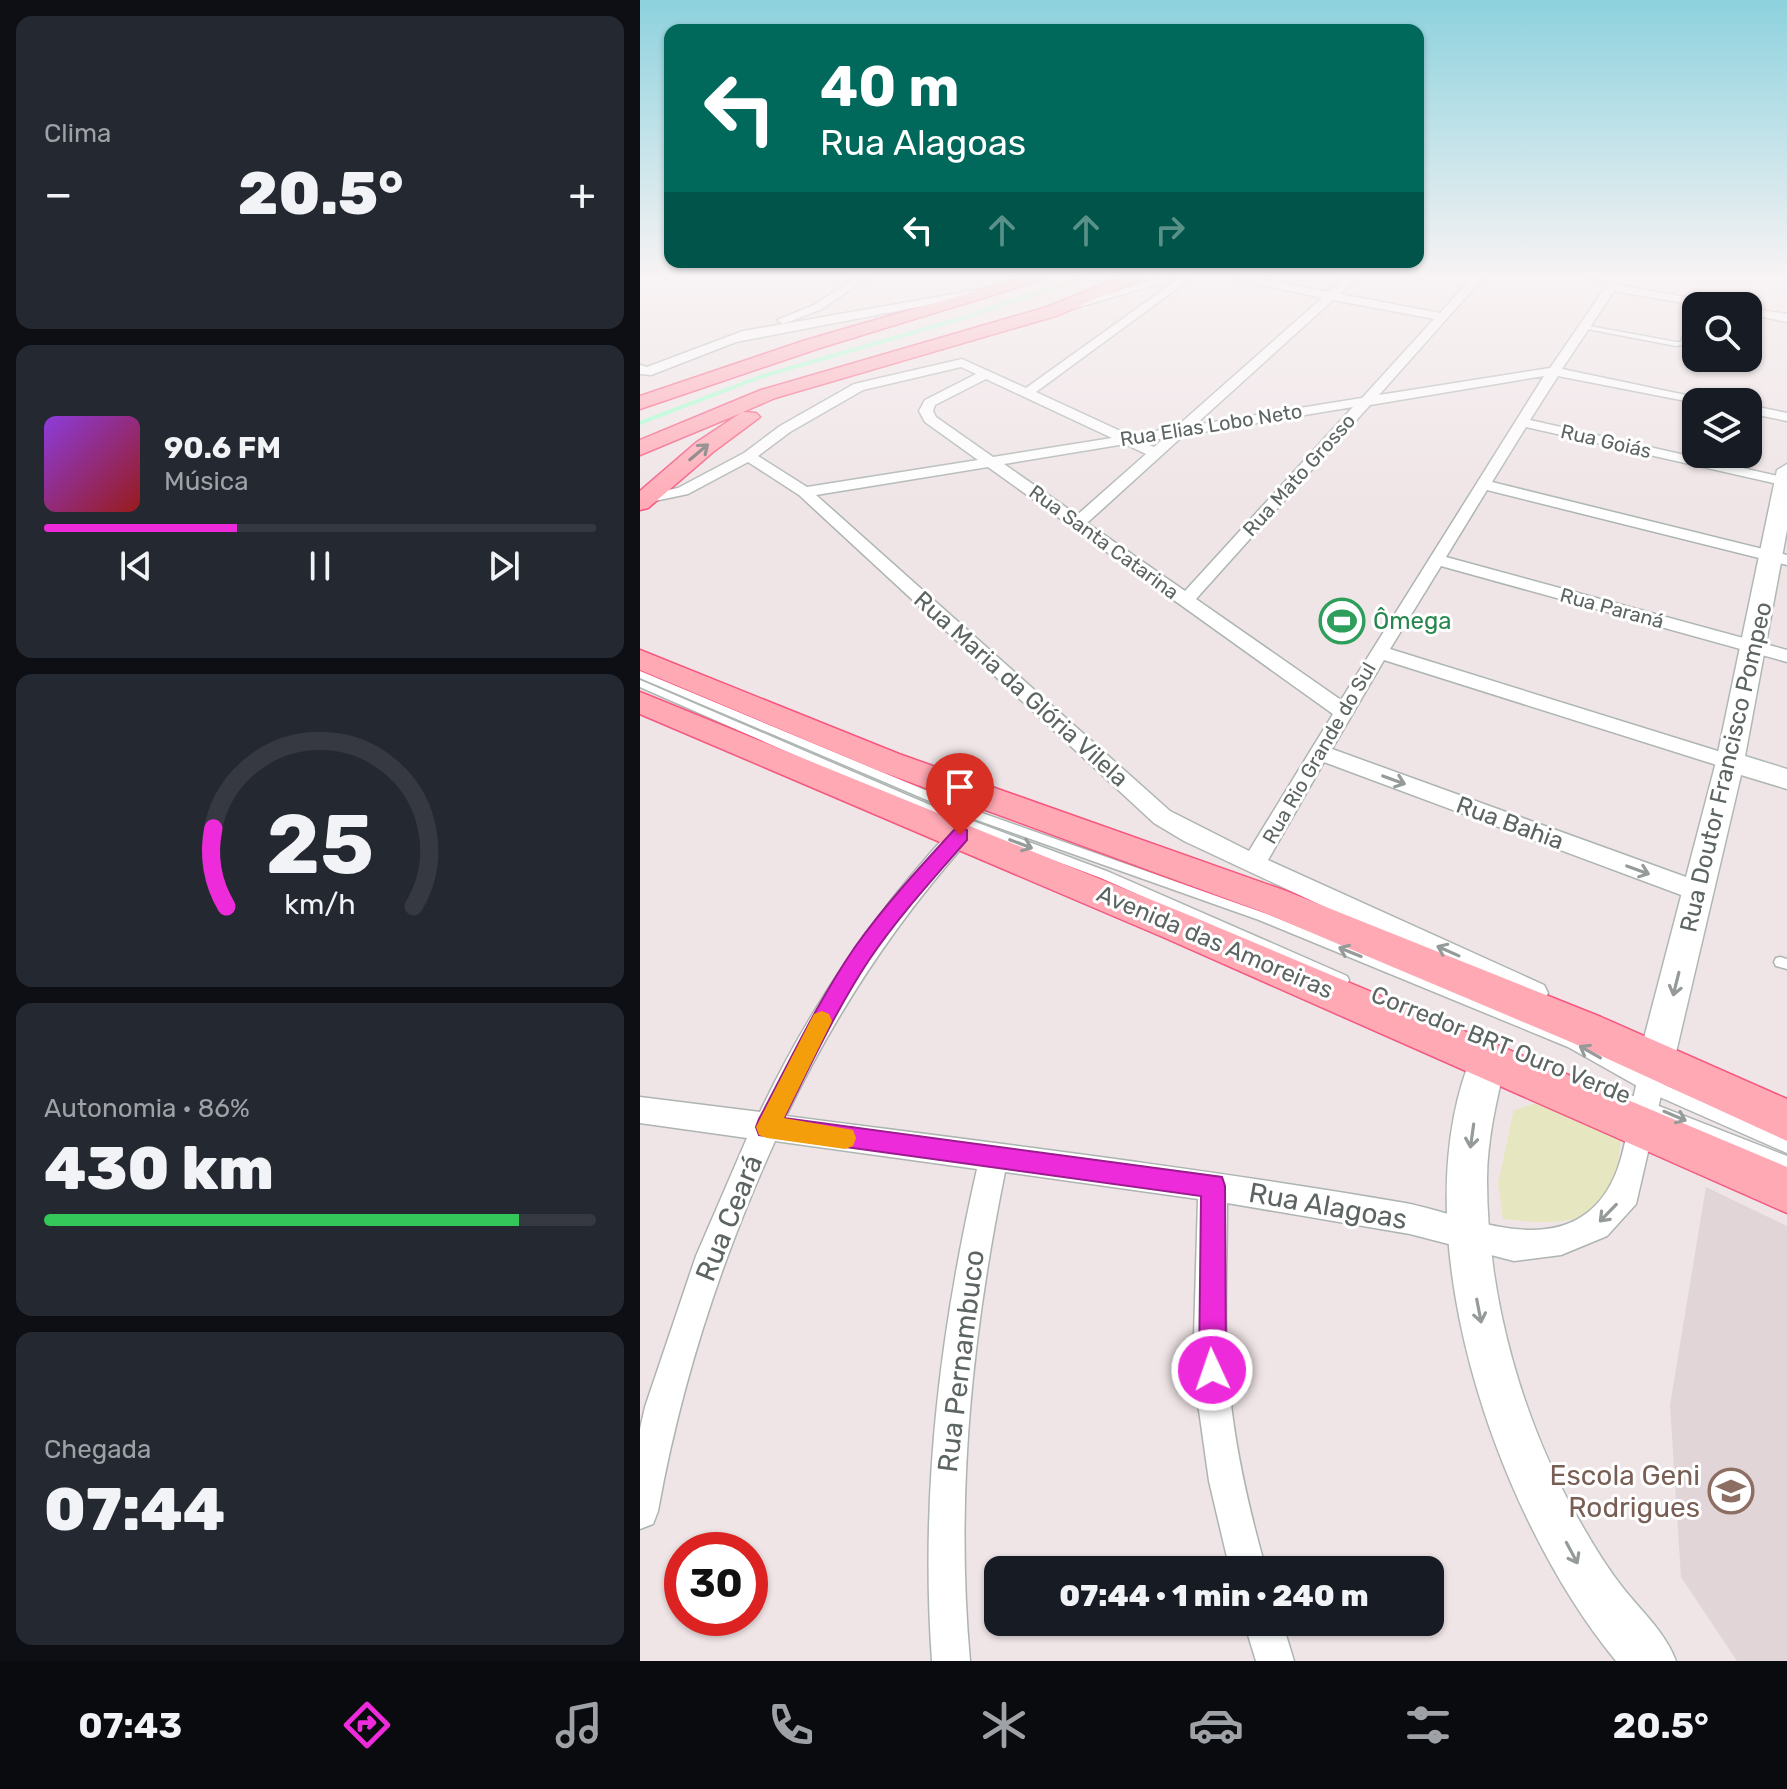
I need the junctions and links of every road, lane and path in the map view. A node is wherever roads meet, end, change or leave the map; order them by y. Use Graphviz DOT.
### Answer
graph roads {
  1 [pos="684,357"];
  2 [pos="776,357"];
  3 [pos="890,357"];
  4 [pos="960,357"];
  5 [pos="1077,357"];
  6 [pos="1264,357"];
  7 [pos="1406,357"];
  8 [pos="1564,357"];
  9 [pos="962,363"];
  10 [pos="852,367"];
  11 [pos="1554,371"];
  12 [pos="642,372"];
  13 [pos="986,374"];
  14 [pos="1028,392"];
  15 [pos="1682,396"];
  16 [pos="1367,399"];
  17 [pos="640,403"];
  18 [pos="1762,412"];
  19 [pos="1787,417"];
  20 [pos="1521,422"];
  21 [pos="1181,430"];
  22 [pos="1128,439"];
  23 [pos="640,448"];
  24 [pos="1155,453"];
  25 [pos="749,456"];
  26 [pos="992,461"];
  27 [pos="1786,476"];
  28 [pos="1484,485"];
  29 [pos="804,492"];
  30 [pos="642,502"];
  31 [pos="1076,524"];
  32 [pos="1779,558"];
  33 [pos="1437,560"];
  34 [pos="1185,601"];
  35 [pos="1755,648"];
  36 [pos="1379,652"];
  37 [pos="1787,656"];
  38 [pos="640,659"];
  39 [pos="640,674"];
  40 [pos="640,683"];
  41 [pos="640,702"];
  42 [pos="1344,712"];
  43 [pos="1321,753"];
  44 [pos="1730,762"];
  45 [pos="1787,779"];
  46 [pos="960,835"];
  47 [pos="1254,863"];
  48 [pos="1700,892"];
  49 [pos="1359,987"];
  50 [pos="1587,1030"];
  51 [pos="1488,1060"];
  52 [pos="1572,1079"];
  53 [pos="1648,1094"];
  54 [pos="640,1110"];
  55 [pos="1787,1120"];
  56 [pos="767,1127"];
  57 [pos="1787,1146"];
  58 [pos="993,1159"];
  59 [pos="1787,1163"];
  60 [pos="1213,1186"];
  61 [pos="1787,1190"];
  62 [pos="1467,1234"];
  63 [pos="640,1511"];
  64 [pos="1244,1556"];
  65 [pos="1267,1636"];
  66 [pos="951,1661"];
  67 [pos="1275,1661"];
  68 [pos="1650,1661"];
  1 -- 12 [label="street"];
  2 -- 17 [label="main road"];
  3 -- 10 [label="main road"];
  4 -- 9 [label="street"];
  5 -- 14 [label="street"];
  6 -- 21 [label="street"];
  7 -- 16 [label="street, Rua Mato Grosso"];
  8 -- 11 [label="street, Rua Rio Grande do Sul"];
  9 -- 13 [label="street"];
  9 -- 25 [label="street"];
  10 -- 23 [label="main road"];
  30 -- 10 [label="main road, one-way"];
  11 -- 15 [label="street, Rua Elias Lobo Neto"];
  11 -- 16 [label="street, Rua Elias Lobo Neto"];
  11 -- 20 [label="street, Rua Rio Grande do Sul"];
  13 -- 14 [label="street"];
  13 -- 26 [label="street, Rua Santa Catarina"];
  14 -- 22 [label="street"];
  16 -- 21 [label="street, Rua Elias Lobo Neto"];
  16 -- 34 [label="street, Rua Mato Grosso"];
  18 -- 19 [label="street"];
  20 -- 27 [label="street, Rua Goiás"];
  20 -- 28 [label="street, Rua Rio Grande do Sul"];
  21 -- 22 [label="street, Rua Elias Lobo Neto"];
  21 -- 24 [label="street"];
  22 -- 24 [label="street"];
  22 -- 26 [label="street, Rua Elias Lobo Neto"];
  24 -- 31 [label="street"];
  25 -- 29 [label="street, Rua Maria da Glória Vilela"];
  25 -- 30 [label="street"];
  26 -- 29 [label="street, Rua Elias Lobo Neto"];
  26 -- 31 [label="street, Rua Santa Catarina"];
  27 -- 32 [label="street, Rua Doutor Francisco Pompeo"];
  28 -- 32 [label="street"];
  28 -- 33 [label="street, Rua Rio Grande do Sul"];
  29 -- 47 [label="street, Rua Maria da Glória Vilela"];
  31 -- 34 [label="street, Rua Santa Catarina"];
  32 -- 35 [label="street, Rua Doutor Francisco Pompeo"];
  33 -- 35 [label="street, Rua Paraná"];
  33 -- 36 [label="street, Rua Rio Grande do Sul"];
  34 -- 42 [label="street, Rua Santa Catarina"];
  35 -- 37 [label="street, Rua Paraná"];
  35 -- 44 [label="street, Rua Doutor Francisco Pompeo"];
  36 -- 42 [label="street, Rua Rio Grande do Sul"];
  36 -- 44 [label="street"];
  38 -- 50 [label="main road, Avenida das Amoreiras"];
  53 -- 39 [label="lane, Corredor BRT Ouro Verde, one-way"];
  40 -- 49 [label="lane, Corredor BRT Ouro Verde, one-way"];
  41 -- 46 [label="main road, Avenida das Amoreiras"];
  42 -- 43 [label="street, Rua Rio Grande do Sul"];
  43 -- 47 [label="street, Rua Rio Grande do Sul"];
  43 -- 48 [label="street, Rua Bahia, one-way"];
  44 -- 45 [label="street"];
  44 -- 48 [label="street, Rua Doutor Francisco Pompeo"];
  46 -- 51 [label="main road, Avenida das Amoreiras"];
  46 -- 56 [label="street, Rua Ceará"];
  50 -- 47 [label="street, Rua Maria da Glória Vilela, one-way"];
  48 -- 53 [label="street, Rua Doutor Francisco Pompeo, one-way"];
  50 -- 53 [label="main road, Avenida das Amoreiras"];
  51 -- 53 [label="main road, Avenida das Amoreiras"];
  51 -- 62 [label="street, one-way"];
  52 -- 53 [label="lane, Corredor BRT Ouro Verde"];
  53 -- 55 [label="main road, Avenida das Amoreiras"];
  53 -- 57 [label="lane, Corredor BRT Ouro Verde"];
  53 -- 59 [label="lane, Corredor BRT Ouro Verde, one-way"];
  53 -- 61 [label="main road, Avenida das Amoreiras"];
  53 -- 62 [label="street, Rua Alagoas, one-way"];
  54 -- 56 [label="street, Rua Alagoas"];
  56 -- 58 [label="street, Rua Alagoas"];
  56 -- 63 [label="street, Rua Ceará"];
  58 -- 60 [label="street, Rua Alagoas"];
  58 -- 66 [label="street, Rua Pernambuco"];
  60 -- 62 [label="street, Rua Alagoas"];
  60 -- 64 [label="street"];
  62 -- 68 [label="street, one-way"];
  65 -- 67 [label="street"];
}
